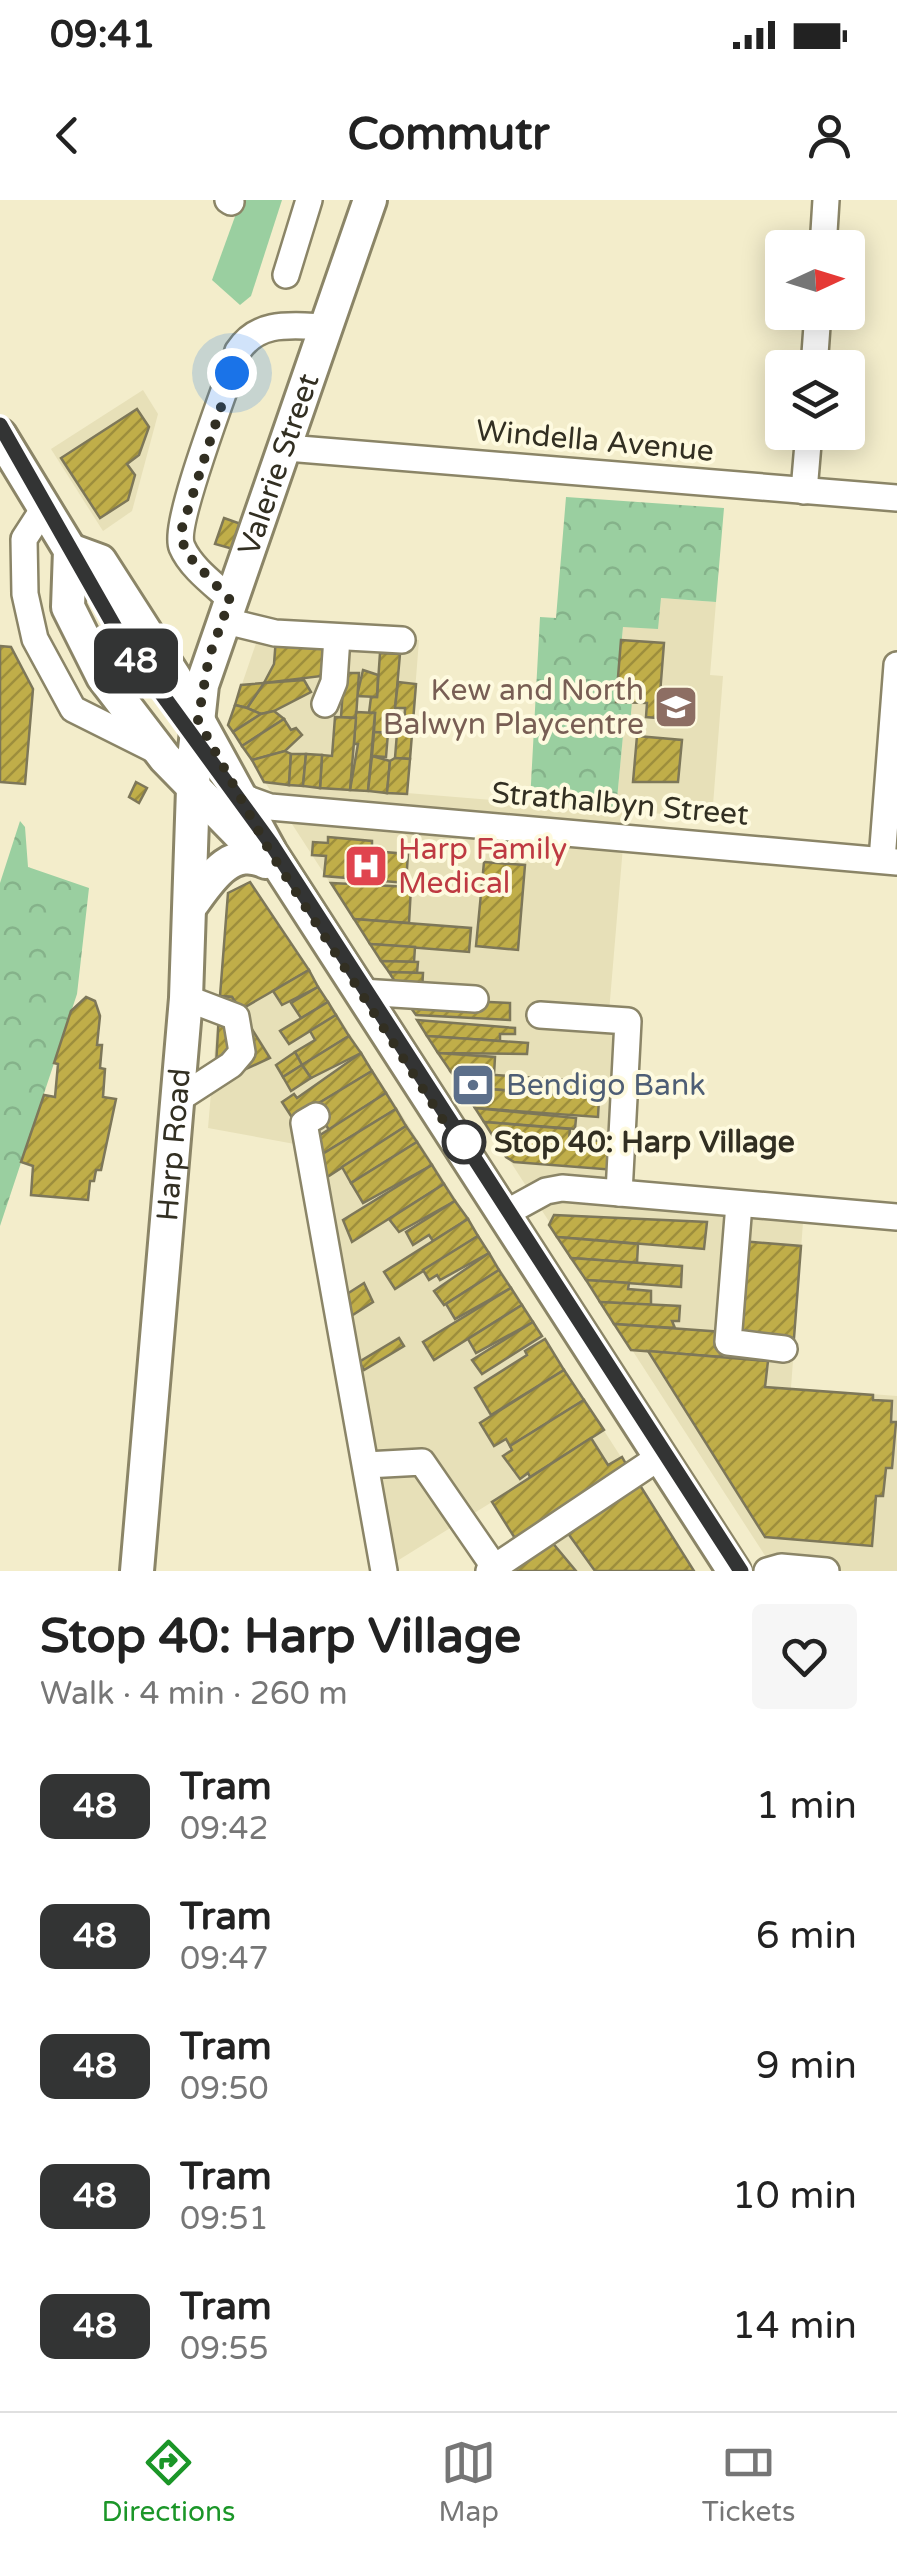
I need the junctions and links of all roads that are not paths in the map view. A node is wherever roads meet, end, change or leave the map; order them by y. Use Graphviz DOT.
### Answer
graph roads {
  1 [pos="309,200"];
  2 [pos="370,200"];
  3 [pos="826,200"];
  4 [pos="824,230"];
  5 [pos="286,275"];
  6 [pos="328,327"];
  7 [pos="0,435"];
  8 [pos="287,448"];
  9 [pos="807,450"];
  10 [pos="804,491"];
  11 [pos="897,498"];
  12 [pos="44,508"];
  13 [pos="70,550"];
  14 [pos="226,610"];
  15 [pos="337,637"];
  16 [pos="402,640"];
  17 [pos="897,664"];
  18 [pos="326,704"];
  19 [pos="198,720"];
  20 [pos="165,758"];
  21 [pos="194,787"];
  22 [pos="237,795"];
  23 [pos="336,813"];
  24 [pos="268,858"];
  25 [pos="890,861"];
  26 [pos="192,904"];
  27 [pos="360,992"];
  28 [pos="186,998"];
  29 [pos="475,999"];
  30 [pos="540,1015"];
  31 [pos="177,1100"];
  32 [pos="316,1116"];
  33 [pos="619,1193"];
  34 [pos="740,1204"];
  35 [pos="504,1214"];
  36 [pos="897,1217"];
  37 [pos="784,1349"];
  38 [pos="661,1456"];
  39 [pos="366,1466"];
  40 [pos="492,1569"];
  41 [pos="137,1571"];
  42 [pos="384,1571"];
  43 [pos="734,1571"];
  44 [pos="767,1571"];
  45 [pos="826,1571"];
  1 -- 5 [label="street"];
  2 -- 6 [label="main road, Valerie Street"];
  3 -- 4 [label="street"];
  6 -- 8 [label="main road, Valerie Street"];
  6 -- 14 [label="street, Valerie Street"];
  7 -- 12 [label="main road"];
  8 -- 10 [label="street, Windella Avenue"];
  8 -- 14 [label="main road, Valerie Street"];
  9 -- 10 [label="street"];
  10 -- 11 [label="street, Windella Avenue"];
  12 -- 13 [label="main road"];
  12 -- 20 [label="street"];
  13 -- 19 [label="main road"];
  13 -- 20 [label="main road"];
  14 -- 15 [label="street"];
  14 -- 19 [label="main road, Valerie Street"];
  15 -- 16 [label="street"];
  15 -- 18 [label="street"];
  17 -- 25 [label="street"];
  19 -- 21 [label="main road, Harp Road"];
  19 -- 22 [label="main road"];
  20 -- 21 [label="main road"];
  21 -- 24 [label="main road"];
  21 -- 26 [label="main road, Harp Road"];
  22 -- 23 [label="street, Strathalbyn Street"];
  22 -- 24 [label="main road"];
  23 -- 24 [label="street, Strathalbyn Street"];
  23 -- 25 [label="street, Strathalbyn Street"];
  24 -- 26 [label="main road"];
  24 -- 27 [label="main road"];
  26 -- 28 [label="main road, Harp Road"];
  27 -- 29 [label="street"];
  27 -- 35 [label="main road"];
  28 -- 31 [label="main road, Harp Road"];
  28 -- 31 [label="street"];
  30 -- 33 [label="street"];
  31 -- 41 [label="main road, Harp Road"];
  32 -- 39 [label="street"];
  33 -- 34 [label="street"];
  33 -- 35 [label="street"];
  34 -- 36 [label="street"];
  34 -- 37 [label="street"];
  35 -- 38 [label="main road"];
  38 -- 40 [label="street"];
  38 -- 43 [label="main road"];
  39 -- 40 [label="street"];
  39 -- 42 [label="street"];
  44 -- 45 [label="street"];
}
